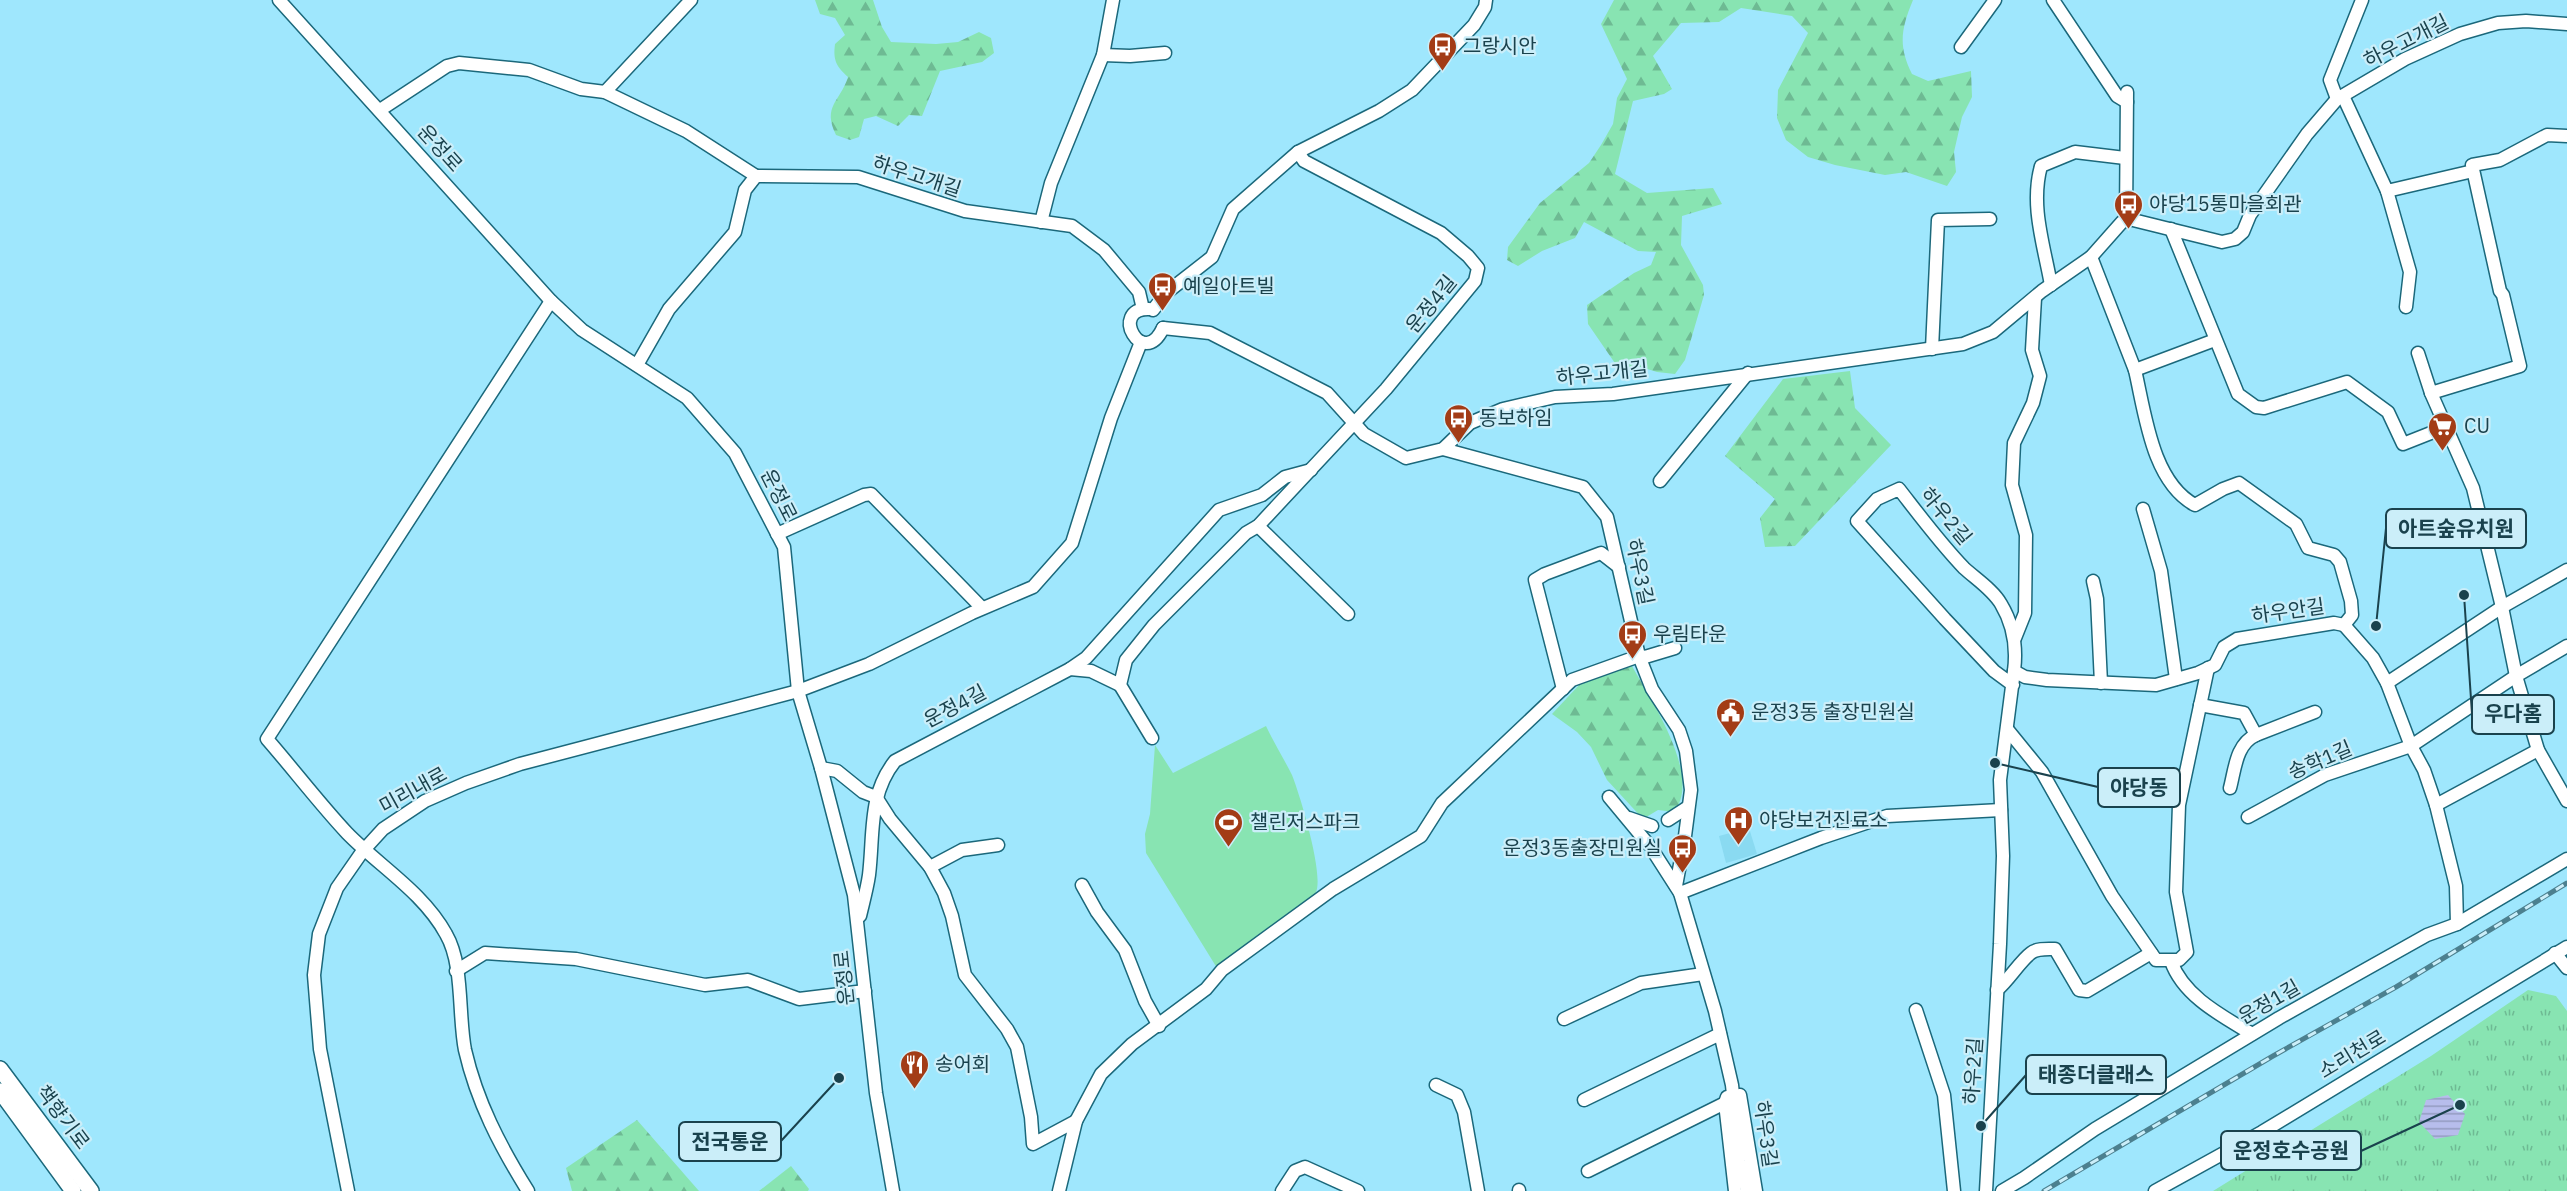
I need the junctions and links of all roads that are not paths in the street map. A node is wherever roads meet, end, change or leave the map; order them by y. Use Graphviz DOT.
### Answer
graph roads {
  1 [pos="279,0"];
  2 [pos="691,0"];
  3 [pos="1113,0"];
  4 [pos="1486,0"];
  5 [pos="1995,0"];
  6 [pos="2053,0"];
  7 [pos="2362,0"];
  8 [pos="2567,24"];
  9 [pos="1961,47"];
  10 [pos="1165,53"];
  11 [pos="1103,55"];
  12 [pos="605,92"];
  13 [pos="2340,97"];
  14 [pos="380,110"];
  15 [pos="2567,136"];
  16 [pos="1298,152"];
  17 [pos="2125,158"];
  18 [pos="2473,171"];
  19 [pos="756,176"];
  20 [pos="2387,191"];
  21 [pos="1990,219"];
  22 [pos="2126,221"];
  23 [pos="1041,222"];
  24 [pos="2171,229"];
  25 [pos="2091,257"];
  26 [pos="2051,285"];
  27 [pos="2035,298"];
  28 [pos="551,301"];
  29 [pos="2406,307"];
  30 [pos="1148,310"];
  31 [pos="1163,328"];
  32 [pos="2215,340"];
  33 [pos="1141,342"];
  34 [pos="1932,348"];
  35 [pos="2418,353"];
  36 [pos="637,365"];
  37 [pos="2135,370"];
  38 [pos="1748,373"];
  39 [pos="2431,393"];
  40 [pos="1355,424"];
  41 [pos="2446,427"];
  42 [pos="1443,449"];
  43 [pos="1312,469"];
  44 [pos="1660,481"];
  45 [pos="2143,509"];
  46 [pos="1258,526"];
  47 [pos="777,534"];
  48 [pos="1619,567"];
  49 [pos="2567,570"];
  50 [pos="2093,581"];
  51 [pos="2502,607"];
  52 [pos="982,609"];
  53 [pos="1348,615"];
  54 [pos="2344,626"];
  55 [pos="2014,642"];
  56 [pos="2567,646"];
  57 [pos="1675,648"];
  58 [pos="1639,656"];
  59 [pos="2208,668"];
  60 [pos="1070,669"];
  61 [pos="2014,671"];
  62 [pos="2516,676"];
  63 [pos="2176,679"];
  64 [pos="2101,683"];
  65 [pos="2387,683"];
  66 [pos="1120,685"];
  67 [pos="2013,685"];
  68 [pos="1563,689"];
  69 [pos="798,691"];
  70 [pos="2200,705"];
  71 [pos="2315,712"];
  72 [pos="2007,729"];
  73 [pos="2256,735"];
  74 [pos="1152,738"];
  75 [pos="2411,746"];
  76 [pos="2538,750"];
  77 [pos="821,768"];
  78 [pos="2230,788"];
  79 [pos="876,797"];
  80 [pos="1609,797"];
  81 [pos="2566,797"];
  82 [pos="2436,804"];
  83 [pos="1688,807"];
  84 [pos="2001,810"];
  85 [pos="1628,817"];
  86 [pos="2248,817"];
  87 [pos="1668,820"];
  88 [pos="1652,826"];
  89 [pos="998,845"];
  90 [pos="364,849"];
  91 [pos="2567,859"];
  92 [pos="930,867"];
  93 [pos="1082,885"];
  94 [pos="1678,890"];
  95 [pos="2457,924"];
  96 [pos="858,927"];
  97 [pos="2567,947"];
  98 [pos="2151,953"];
  99 [pos="2555,953"];
  100 [pos="2171,961"];
  101 [pos="2567,968"];
  102 [pos="456,971"];
  103 [pos="1703,974"];
  104 [pos="1997,990"];
  105 [pos="865,991"];
  106 [pos="1916,1010"];
  107 [pos="1564,1019"];
  108 [pos="1158,1026"];
  109 [pos="1720,1034"];
  110 [pos="2252,1034"];
  111 [pos="0,1059"];
  112 [pos="0,1069"];
  113 [pos="1436,1085"];
  114 [pos="1732,1085"];
  115 [pos="0,1091"];
  116 [pos="18,1092"];
  117 [pos="1584,1100"];
  118 [pos="1725,1102"];
  119 [pos="1076,1121"];
  120 [pos="1588,1171"];
  121 [pos="2160,1188"];
  122 [pos="73,1191"];
  123 [pos="91,1191"];
  124 [pos="348,1191"];
  125 [pos="528,1191"];
  126 [pos="893,1191"];
  127 [pos="1059,1191"];
  128 [pos="1281,1191"];
  129 [pos="1358,1191"];
  130 [pos="1478,1191"];
  131 [pos="1735,1191"];
  132 [pos="1747,1191"];
  133 [pos="1756,1191"];
  134 [pos="1954,1191"];
  135 [pos="1986,1191"];
  136 [pos="2002,1191"];
  137 [pos="2149,1191"];
  1 -- 14 [label="street, 운정로"];
  2 -- 12 [label="street"];
  3 -- 11 [label="street"];
  4 -- 16 [label="street"];
  5 -- 9 [label="street"];
  6 -- 17 [label="street"];
  7 -- 13 [label="street, 하우고개길"];
  8 -- 13 [label="street, 하우고개길"];
  10 -- 11 [label="street"];
  11 -- 23 [label="street"];
  12 -- 14 [label="street"];
  12 -- 19 [label="street"];
  13 -- 20 [label="street"];
  13 -- 24 [label="street, 하우고개길"];
  14 -- 28 [label="street, 운정로"];
  15 -- 18 [label="street"];
  16 -- 30 [label="street"];
  16 -- 40 [label="street, 운정4길"];
  17 -- 22 [label="street"];
  17 -- 26 [label="street"];
  18 -- 20 [label="street"];
  18 -- 39 [label="street"];
  19 -- 23 [label="street, 하우고개길"];
  19 -- 36 [label="street"];
  20 -- 29 [label="street"];
  21 -- 34 [label="street"];
  22 -- 24 [label="street, 하우고개길"];
  22 -- 25 [label="street, 하우고개길"];
  23 -- 30 [label="street, 하우고개길"];
  24 -- 32 [label="street"];
  25 -- 26 [label="street, 하우고개길"];
  25 -- 37 [label="street"];
  26 -- 27 [label="street, 하우고개길"];
  27 -- 34 [label="street, 하우고개길"];
  27 -- 55 [label="street"];
  28 -- 36 [label="street, 운정로"];
  28 -- 90 [label="street"];
  30 -- 31 [label="street, 하우고개길"];
  30 -- 33 [label="street"];
  31 -- 33 [label="street"];
  31 -- 40 [label="street"];
  32 -- 37 [label="street"];
  32 -- 41 [label="street"];
  33 -- 52 [label="street, 미리내로"];
  34 -- 38 [label="street, 하우고개길"];
  35 -- 39 [label="street"];
  36 -- 47 [label="street, 운정로"];
  37 -- 54 [label="street, 하우안길"];
  38 -- 42 [label="street, 하우고개길"];
  38 -- 44 [label="street"];
  39 -- 41 [label="street"];
  40 -- 42 [label="street"];
  40 -- 43 [label="street, 운정4길"];
  41 -- 51 [label="street"];
  42 -- 48 [label="street, 하우3길"];
  43 -- 46 [label="street, 운정4길"];
  43 -- 60 [label="street, 운정4길"];
  45 -- 63 [label="street"];
  46 -- 53 [label="street"];
  46 -- 66 [label="street, 운정4길"];
  47 -- 52 [label="street"];
  47 -- 69 [label="street, 운정로"];
  48 -- 58 [label="street, 하우3길"];
  48 -- 68 [label="street"];
  49 -- 51 [label="street"];
  50 -- 64 [label="street"];
  51 -- 62 [label="street"];
  51 -- 65 [label="street"];
  52 -- 69 [label="street, 미리내로"];
  54 -- 59 [label="street, 하우안길"];
  54 -- 65 [label="street"];
  55 -- 61 [label="street, 하우2길"];
  55 -- 67 [label="street, 하우2길"];
  56 -- 62 [label="street, 송학1길"];
  57 -- 58 [label="street"];
  58 -- 68 [label="street"];
  58 -- 83 [label="street, 하우3길"];
  59 -- 63 [label="street"];
  59 -- 70 [label="street, 하우안길"];
  60 -- 66 [label="street"];
  60 -- 79 [label="street, 운정4길"];
  61 -- 64 [label="street"];
  61 -- 67 [label="street, 하우2길"];
  62 -- 75 [label="street, 송학1길"];
  62 -- 76 [label="street"];
  63 -- 64 [label="street"];
  65 -- 75 [label="street"];
  66 -- 74 [label="street"];
  67 -- 72 [label="street, 하우2길"];
  68 -- 108 [label="street"];
  69 -- 77 [label="street, 운정로"];
  69 -- 90 [label="street, 미리내로"];
  70 -- 73 [label="street"];
  70 -- 100 [label="street, 하우안길"];
  71 -- 73 [label="street"];
  72 -- 84 [label="street, 하우2길"];
  72 -- 98 [label="street"];
  73 -- 78 [label="street"];
  75 -- 82 [label="street"];
  75 -- 86 [label="street, 송학1길"];
  76 -- 81 [label="street"];
  76 -- 82 [label="street"];
  77 -- 79 [label="street"];
  77 -- 96 [label="street, 운정로"];
  79 -- 92 [label="street"];
  79 -- 96 [label="street, 운정4길"];
  80 -- 85 [label="street, 하우3길"];
  82 -- 95 [label="street"];
  83 -- 87 [label="street"];
  83 -- 94 [label="street, 하우3길"];
  84 -- 94 [label="street"];
  84 -- 104 [label="street, 하우2길"];
  85 -- 88 [label="street, 하우3길"];
  85 -- 94 [label="street, 하우3길"];
  89 -- 92 [label="street"];
  90 -- 102 [label="street"];
  90 -- 124 [label="street, 미리내로"];
  91 -- 95 [label="street"];
  92 -- 119 [label="street"];
  93 -- 108 [label="street"];
  94 -- 103 [label="street, 하우3길"];
  95 -- 110 [label="street, 운정1길"];
  96 -- 105 [label="street, 운정로"];
  97 -- 99 [label="street, 소리천로"];
  98 -- 100 [label="street"];
  98 -- 104 [label="street"];
  99 -- 101 [label="street"];
  99 -- 121 [label="street, 소리천로"];
  100 -- 110 [label="street"];
  102 -- 105 [label="street"];
  102 -- 125 [label="street"];
  103 -- 107 [label="street"];
  103 -- 109 [label="street, 하우3길"];
  104 -- 135 [label="street, 하우2길"];
  105 -- 126 [label="street, 운정로"];
  106 -- 134 [label="street"];
  108 -- 119 [label="street"];
  109 -- 114 [label="street, 하우3길"];
  109 -- 117 [label="street"];
  110 -- 136 [label="street, 운정1길"];
  111 -- 116 [label="main road"];
  112 -- 116 [label="main road, 책향기로"];
  113 -- 130 [label="street"];
  114 -- 118 [label="street, 하우3길"];
  114 -- 132 [label="street"];
  114 -- 133 [label="street, 하우3길"];
  115 -- 122 [label="main road, 책향기로"];
  116 -- 123 [label="main road, 책향기로"];
  118 -- 120 [label="street"];
  118 -- 131 [label="street, 하우3길"];
  119 -- 127 [label="street"];
  121 -- 137 [label="street, 소리천로"];
  128 -- 129 [label="street"];
}
